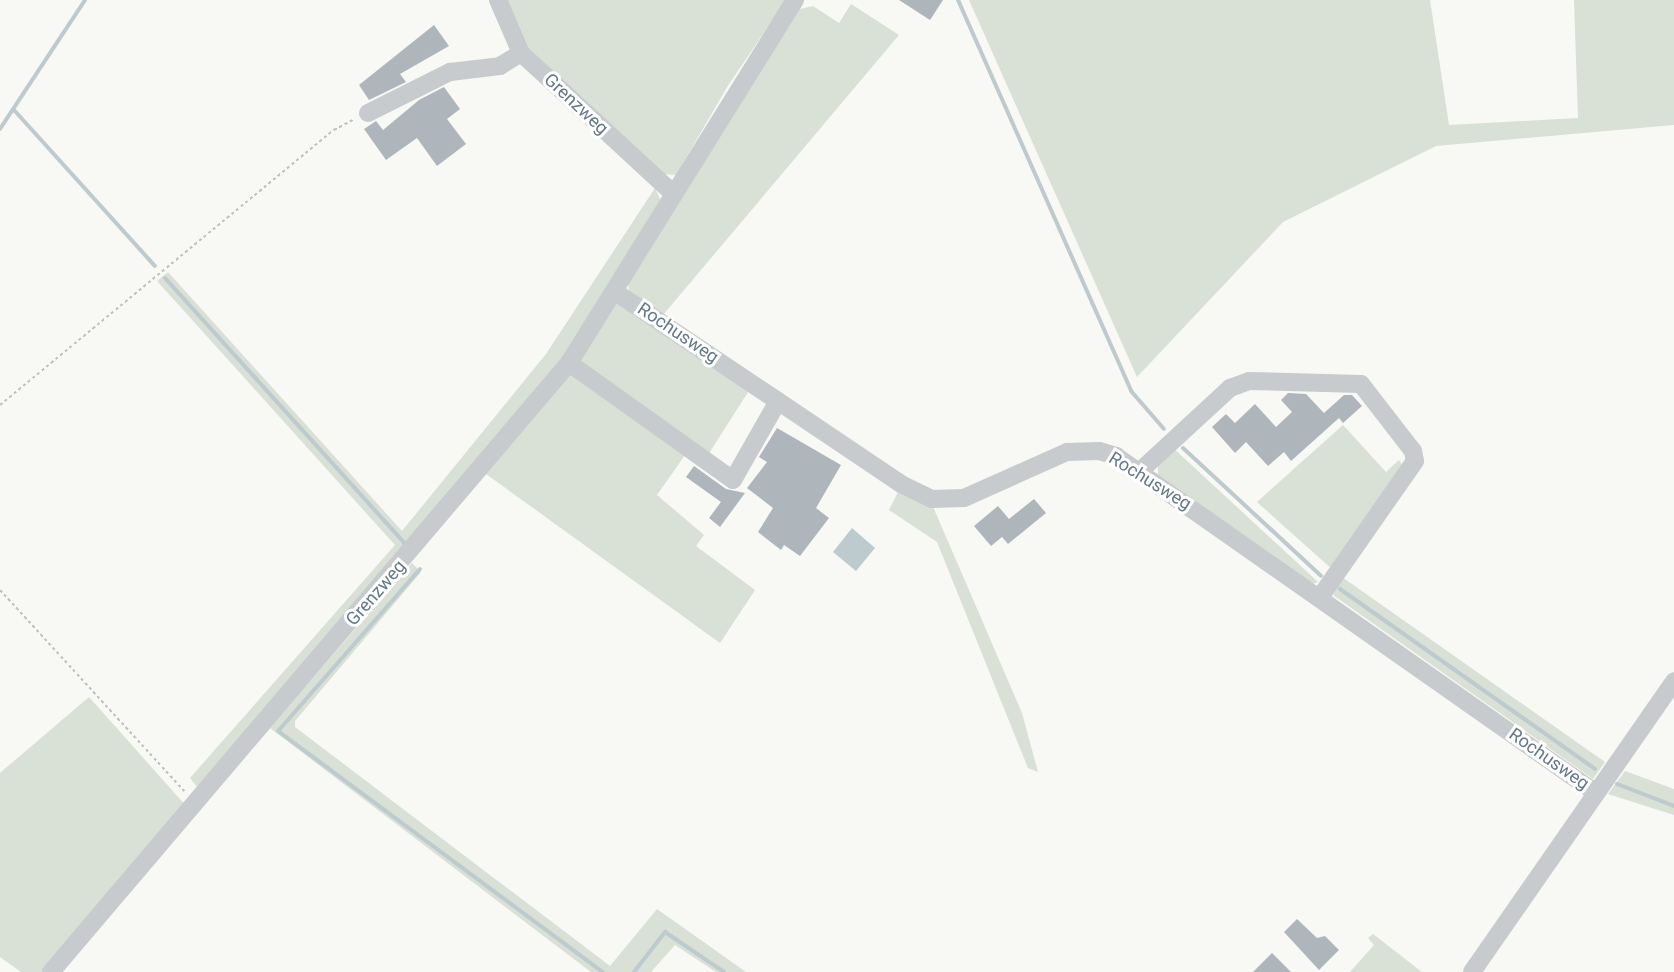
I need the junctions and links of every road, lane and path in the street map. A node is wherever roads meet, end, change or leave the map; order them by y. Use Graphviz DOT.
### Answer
graph roads {
  1 [pos="498,0"];
  2 [pos="795,0"];
  3 [pos="521,53"];
  4 [pos="368,113"];
  5 [pos="674,194"];
  6 [pos="615,291"];
  7 [pos="569,363"];
  8 [pos="778,401"];
  9 [pos="0,405"];
  10 [pos="1140,471"];
  11 [pos="0,590"];
  12 [pos="1320,597"];
  13 [pos="1674,681"];
  14 [pos="1596,793"];
  15 [pos="195,803"];
  16 [pos="51,972"];
  17 [pos="1472,972"];
  1 -- 3 [label="street, Grenzweg"];
  2 -- 5 [label="street, Grenzweg"];
  3 -- 4 [label="street"];
  3 -- 5 [label="street, Grenzweg"];
  4 -- 9 [label="path"];
  5 -- 6 [label="street, Grenzweg"];
  6 -- 7 [label="street, Grenzweg"];
  6 -- 8 [label="street, Rochusweg"];
  7 -- 8 [label="street"];
  7 -- 15 [label="street, Grenzweg"];
  8 -- 10 [label="street, Rochusweg"];
  10 -- 12 [label="street, Rochusweg"];
  10 -- 12 [label="street"];
  11 -- 15 [label="path"];
  12 -- 14 [label="street, Rochusweg"];
  13 -- 14 [label="street, Rochusweg"];
  14 -- 17 [label="street, Rochusweg"];
  15 -- 16 [label="street, Grenzweg"];
}
